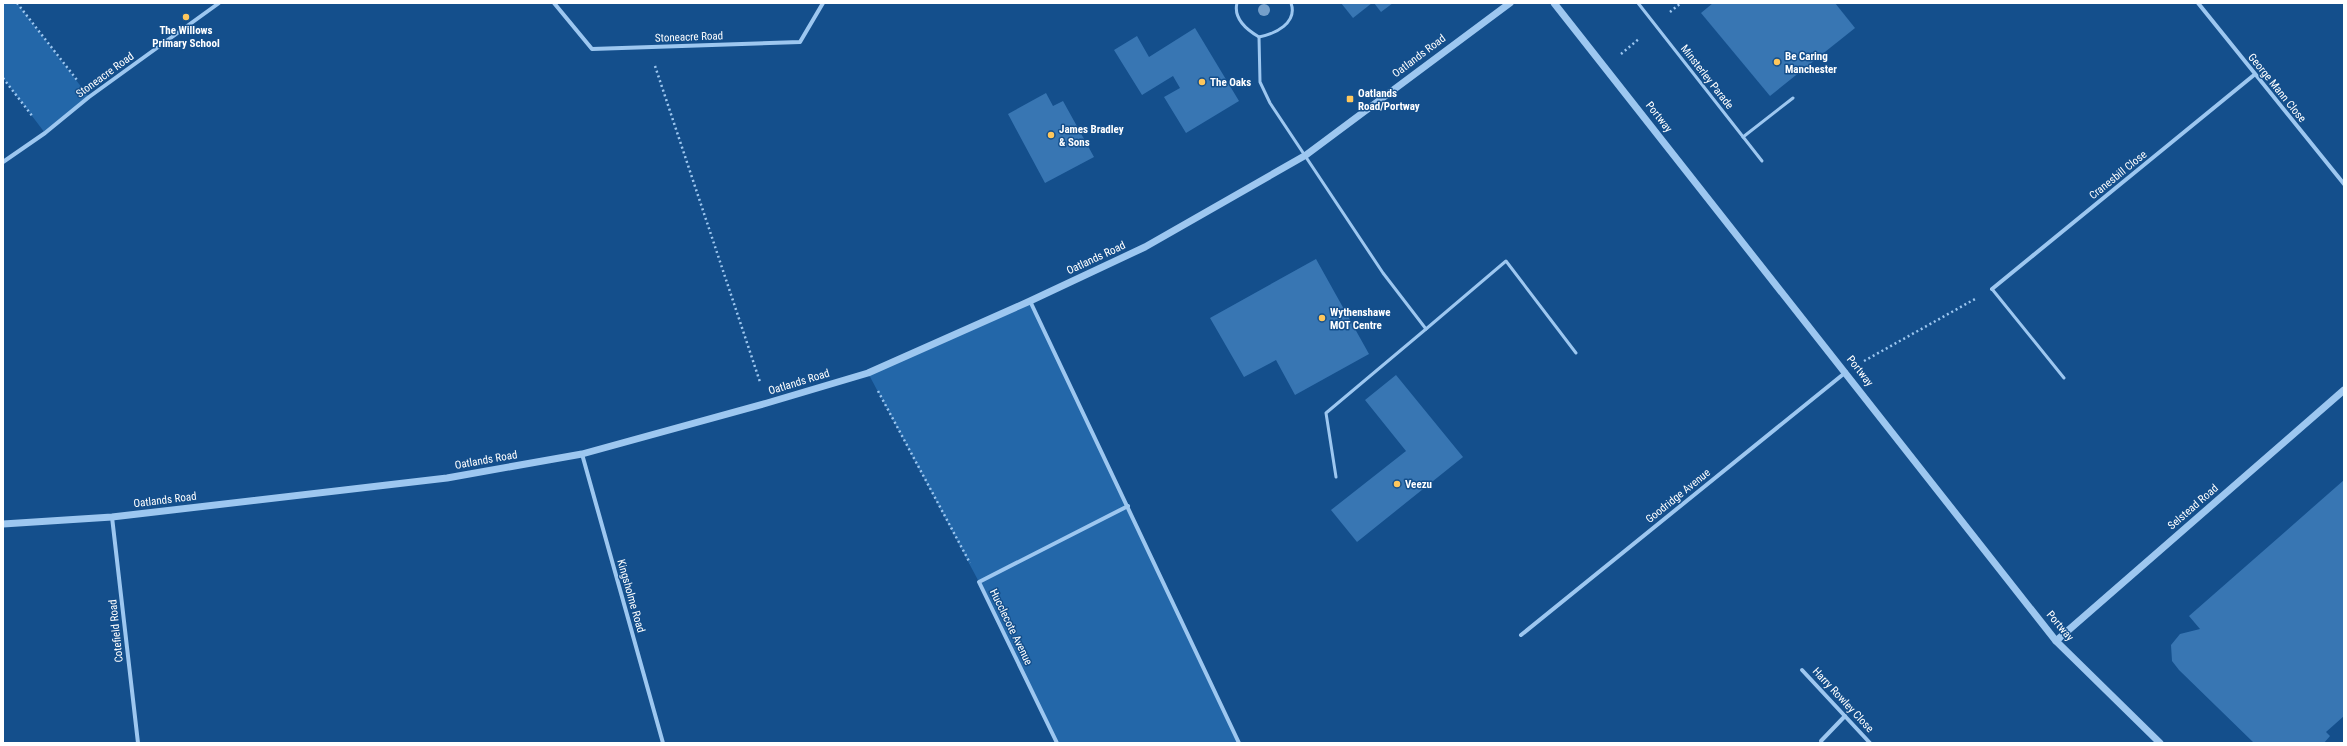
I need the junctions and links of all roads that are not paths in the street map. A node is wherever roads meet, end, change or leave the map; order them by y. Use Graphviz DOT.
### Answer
graph roads {
  1 [pos="219,3"];
  2 [pos="554,3"];
  3 [pos="823,3"];
  4 [pos="1237,3"];
  5 [pos="1291,3"];
  6 [pos="1510,3"];
  7 [pos="1554,3"];
  8 [pos="1638,3"];
  9 [pos="2198,3"];
  10 [pos="1259,37"];
  11 [pos="2254,75"];
  12 [pos="1793,98"];
  13 [pos="1743,137"];
  14 [pos="1306,155"];
  15 [pos="1762,161"];
  16 [pos="3,162"];
  17 [pos="2344,184"];
  18 [pos="1992,289"];
  19 [pos="1030,302"];
  20 [pos="1426,328"];
  21 [pos="1576,353"];
  22 [pos="1846,371"];
  23 [pos="2064,378"];
  24 [pos="2344,390"];
  25 [pos="582,454"];
  26 [pos="1336,477"];
  27 [pos="1128,506"];
  28 [pos="112,517"];
  29 [pos="3,524"];
  30 [pos="1521,635"];
  31 [pos="2056,641"];
  32 [pos="1802,670"];
  33 [pos="1845,716"];
  34 [pos="1821,741"];
  35 [pos="138,743"];
  36 [pos="663,743"];
  37 [pos="1057,743"];
  38 [pos="1239,743"];
  39 [pos="1870,743"];
  40 [pos="2160,743"];
  1 -- 16 [label="street, Stoneacre Road"];
  2 -- 3 [label="street, Stoneacre Road"];
  4 -- 10 [label="lane"];
  5 -- 10 [label="lane"];
  6 -- 14 [label="street, Oatlands Road"];
  7 -- 22 [label="street, Portway"];
  8 -- 13 [label="lane, Minsterley Parade"];
  9 -- 11 [label="street, George Mann Close"];
  10 -- 14 [label="lane"];
  11 -- 17 [label="street, George Mann Close"];
  11 -- 18 [label="street, Cranesbill Close"];
  12 -- 13 [label="lane"];
  13 -- 15 [label="lane, Minsterley Parade"];
  14 -- 19 [label="street, Oatlands Road"];
  14 -- 20 [label="lane"];
  18 -- 23 [label="lane"];
  19 -- 25 [label="street, Oatlands Road"];
  19 -- 27 [label="street"];
  20 -- 21 [label="lane"];
  20 -- 26 [label="lane"];
  22 -- 30 [label="street, Goodridge Avenue"];
  22 -- 31 [label="street, Portway"];
  24 -- 31 [label="street, Selstead Road"];
  25 -- 28 [label="street, Oatlands Road"];
  25 -- 36 [label="street, Kingsholme Road"];
  27 -- 37 [label="street, Hucclecote Avenue"];
  27 -- 38 [label="street"];
  28 -- 29 [label="street, Oatlands Road"];
  28 -- 35 [label="street, Cotefield Road"];
  31 -- 40 [label="street, Portway"];
  32 -- 33 [label="street, Harry Rowley Close"];
  33 -- 34 [label="street"];
  33 -- 39 [label="street, Harry Rowley Close"];
}
